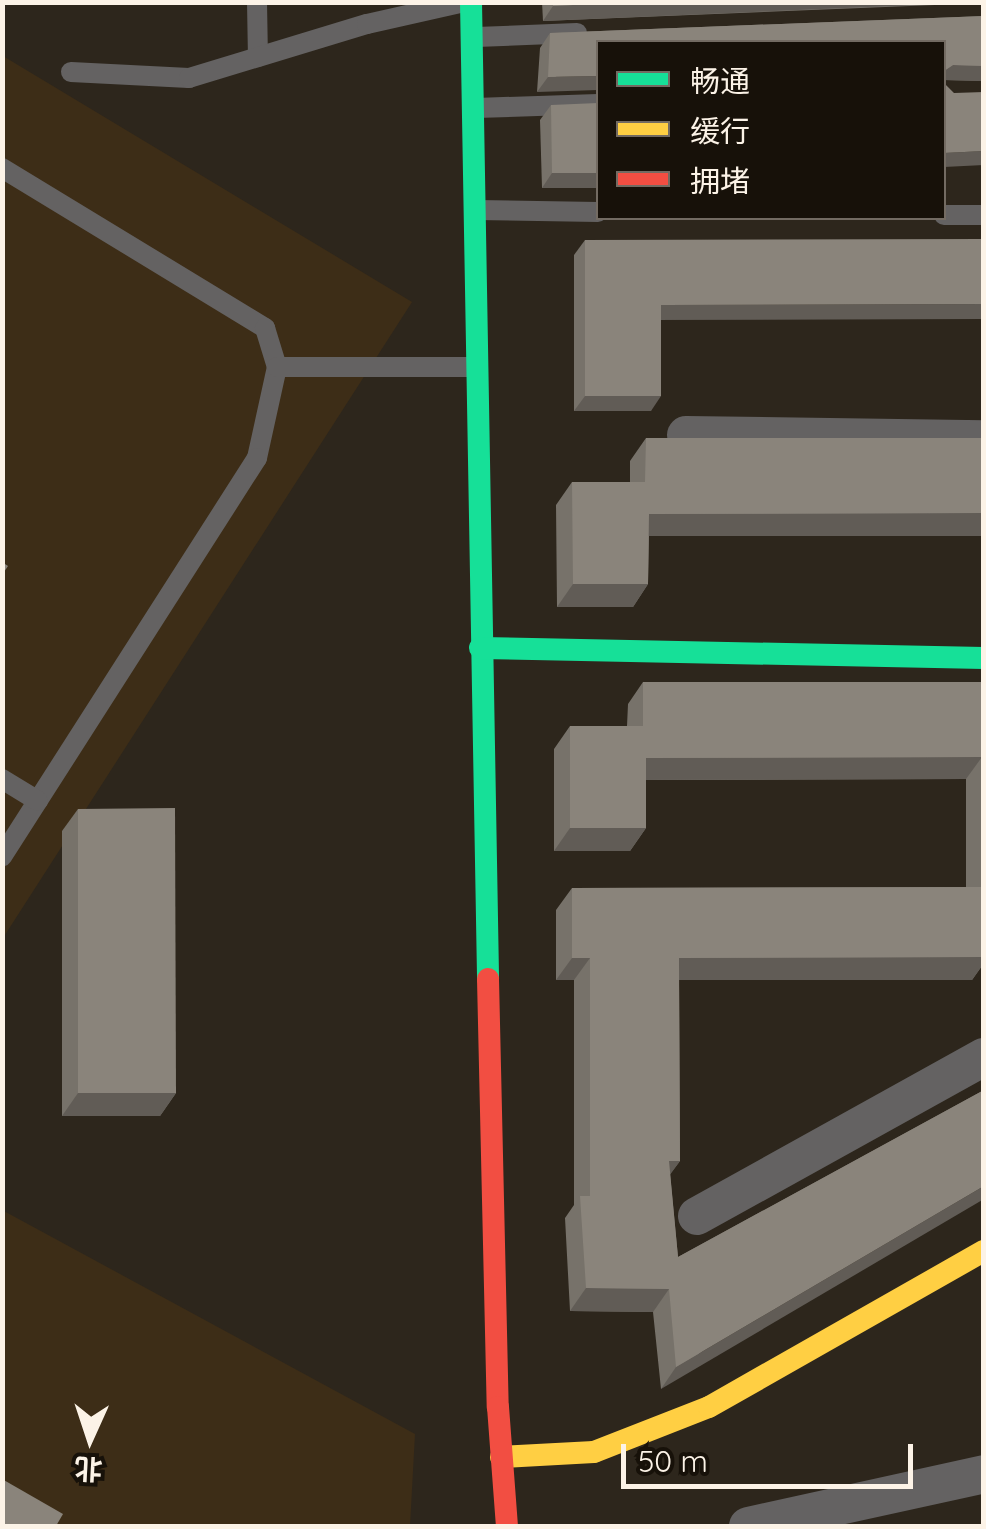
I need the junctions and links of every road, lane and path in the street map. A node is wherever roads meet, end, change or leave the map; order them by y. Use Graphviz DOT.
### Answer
graph roads {
  1 [pos="258,2"];
  2 [pos="468,2"];
  3 [pos="590,32"];
  4 [pos="472,37"];
  5 [pos="258,58"];
  6 [pos="71,72"];
  7 [pos="596,104"];
  8 [pos="472,108"];
  9 [pos="2,168"];
  10 [pos="474,210"];
  11 [pos="596,212"];
  12 [pos="946,215"];
  13 [pos="984,215"];
  14 [pos="277,367"];
  15 [pos="476,367"];
  16 [pos="686,435"];
  17 [pos="984,440"];
  18 [pos="480,648"];
  19 [pos="984,658"];
  20 [pos="2,779"];
  21 [pos="38,801"];
  22 [pos="2,856"];
  23 [pos="984,1057"];
  24 [pos="697,1216"];
  25 [pos="984,1251"];
  26 [pos="500,1457"];
  27 [pos="984,1474"];
  28 [pos="507,1526"];
  29 [pos="748,1526"];
  1 -- 5 [label="lane"];
  2 -- 4 [label="street"];
  2 -- 5 [label="lane"];
  3 -- 4 [label="lane"];
  4 -- 8 [label="street"];
  5 -- 6 [label="lane"];
  7 -- 8 [label="lane"];
  8 -- 10 [label="street"];
  9 -- 14 [label="lane"];
  10 -- 11 [label="lane"];
  10 -- 15 [label="street"];
  12 -- 13 [label="lane"];
  14 -- 15 [label="lane"];
  14 -- 21 [label="lane"];
  15 -- 18 [label="street"];
  16 -- 17 [label="street"];
  18 -- 19 [label="street"];
  18 -- 26 [label="street"];
  20 -- 21 [label="lane"];
  21 -- 22 [label="lane"];
  23 -- 24 [label="street"];
  25 -- 26 [label="street"];
  26 -- 28 [label="street"];
  27 -- 29 [label="street"];
}
